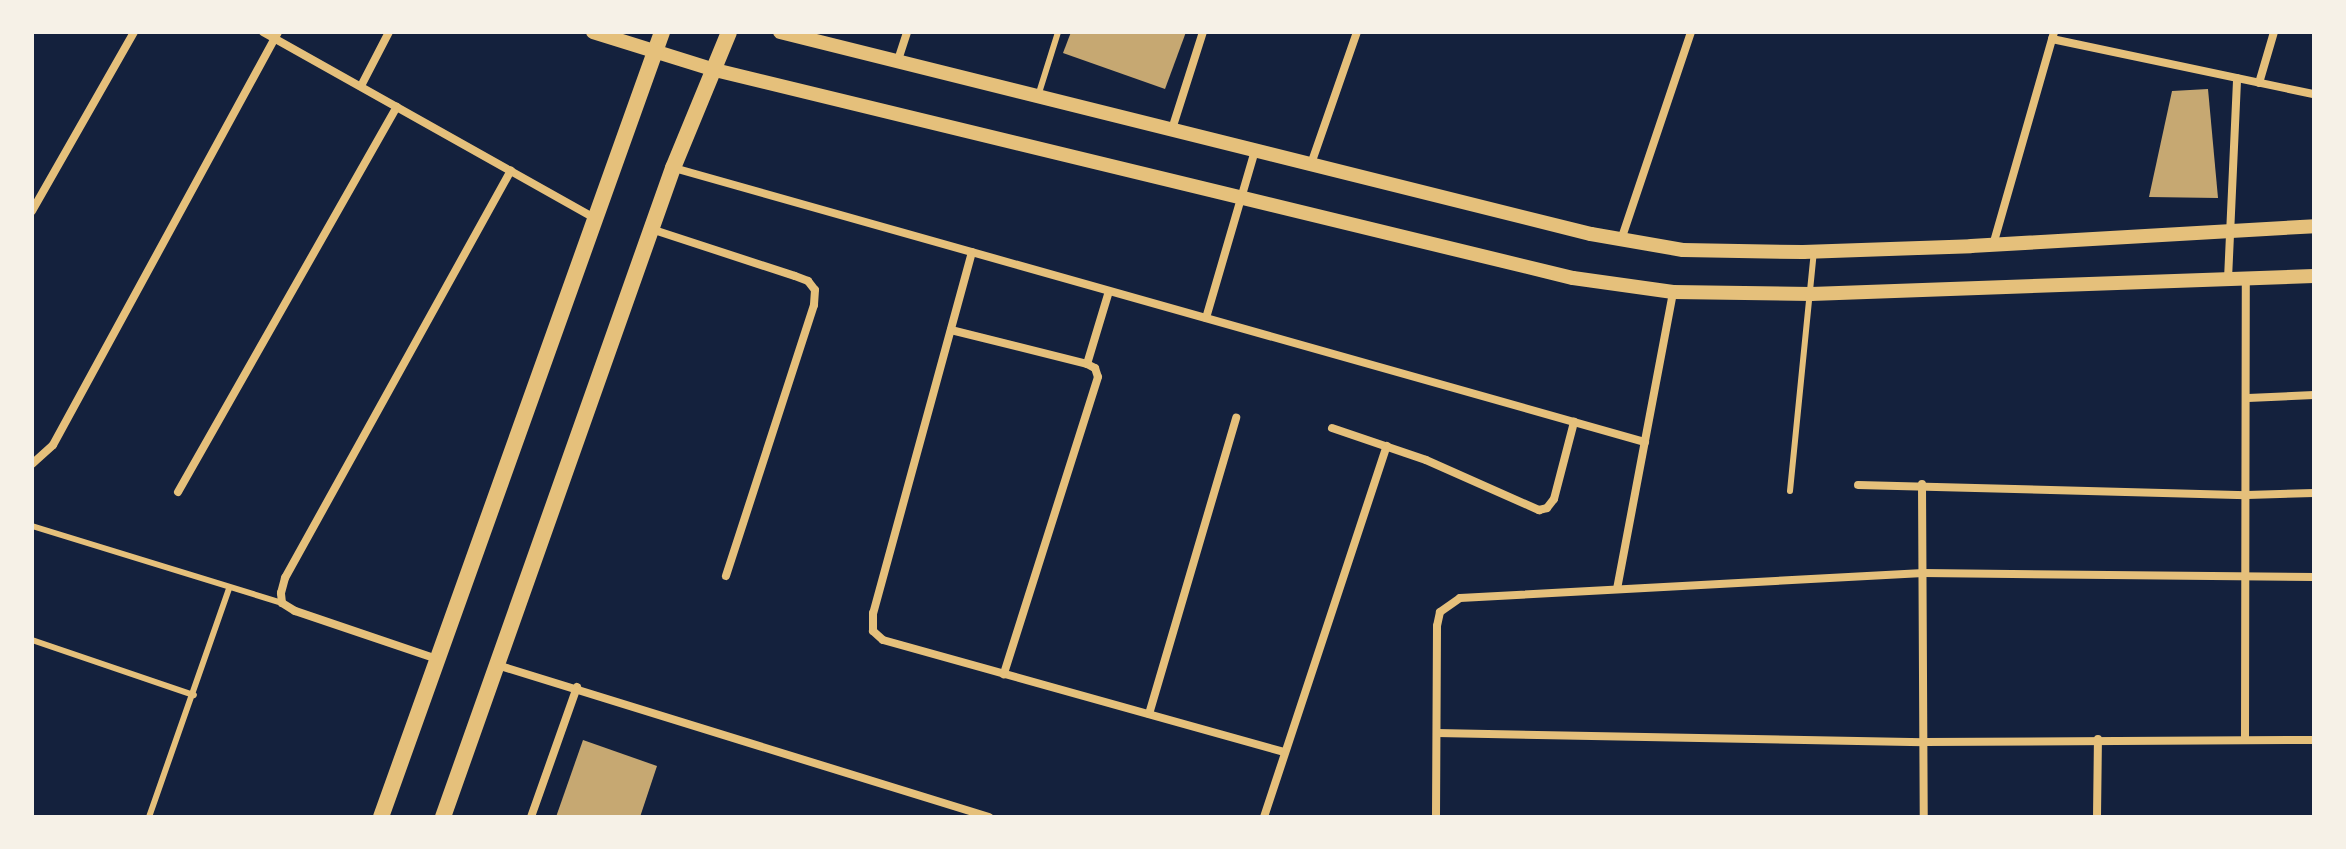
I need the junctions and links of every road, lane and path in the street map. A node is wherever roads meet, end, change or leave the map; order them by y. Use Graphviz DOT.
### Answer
graph roads {
  1 [pos="134,32"];
  2 [pos="263,32"];
  3 [pos="389,32"];
  4 [pos="593,32"];
  5 [pos="662,32"];
  6 [pos="729,32"];
  7 [pos="780,32"];
  8 [pos="907,32"];
  9 [pos="1058,32"];
  10 [pos="1203,32"];
  11 [pos="1357,32"];
  12 [pos="1691,32"];
  13 [pos="2274,32"];
  14 [pos="277,35"];
  15 [pos="2053,36"];
  16 [pos="654,54"];
  17 [pos="898,60"];
  18 [pos="715,70"];
  19 [pos="2237,78"];
  20 [pos="2259,83"];
  21 [pos="361,86"];
  22 [pos="2314,94"];
  23 [pos="1038,96"];
  24 [pos="397,107"];
  25 [pos="1172,129"];
  26 [pos="1255,150"];
  27 [pos="1311,164"];
  28 [pos="673,168"];
  29 [pos="511,170"];
  30 [pos="1243,198"];
  31 [pos="32,211"];
  32 [pos="596,218"];
  33 [pos="2314,226"];
  34 [pos="651,229"];
  35 [pos="2229,231"];
  36 [pos="1621,240"];
  37 [pos="1993,245"];
  38 [pos="1814,250"];
  39 [pos="972,252"];
  40 [pos="2314,276"];
  41 [pos="2228,279"];
  42 [pos="2246,279"];
  43 [pos="1109,291"];
  44 [pos="1673,292"];
  45 [pos="1811,294"];
  46 [pos="1206,318"];
  47 [pos="951,330"];
  48 [pos="1087,364"];
  49 [pos="2314,395"];
  50 [pos="2248,398"];
  51 [pos="1236,418"];
  52 [pos="1574,422"];
  53 [pos="1332,428"];
  54 [pos="1645,442"];
  55 [pos="1387,446"];
  56 [pos="32,464"];
  57 [pos="1922,484"];
  58 [pos="1858,485"];
  59 [pos="1790,491"];
  60 [pos="178,492"];
  61 [pos="2314,493"];
  62 [pos="2247,495"];
  63 [pos="32,526"];
  64 [pos="1923,573"];
  65 [pos="726,576"];
  66 [pos="2246,576"];
  67 [pos="2314,577"];
  68 [pos="229,588"];
  69 [pos="1617,589"];
  70 [pos="282,603"];
  71 [pos="32,640"];
  72 [pos="437,659"];
  73 [pos="497,665"];
  74 [pos="1004,674"];
  75 [pos="577,687"];
  76 [pos="194,695"];
  77 [pos="1149,714"];
  78 [pos="1437,733"];
  79 [pos="2098,739"];
  80 [pos="2245,740"];
  81 [pos="2314,740"];
  82 [pos="1924,742"];
  83 [pos="1285,752"];
  84 [pos="149,817"];
  85 [pos="381,817"];
  86 [pos="443,817"];
  87 [pos="531,817"];
  88 [pos="989,817"];
  89 [pos="1264,817"];
  90 [pos="1436,817"];
  91 [pos="1924,817"];
  92 [pos="2097,817"];
  1 -- 31 [label="street"];
  2 -- 14 [label="street"];
  3 -- 21 [label="street"];
  4 -- 16 [label="street"];
  5 -- 16 [label="main road"];
  6 -- 18 [label="main road"];
  7 -- 17 [label="street"];
  8 -- 17 [label="street"];
  9 -- 23 [label="lane"];
  10 -- 25 [label="street"];
  11 -- 27 [label="street"];
  12 -- 36 [label="street"];
  13 -- 20 [label="street"];
  14 -- 21 [label="street"];
  14 -- 56 [label="street"];
  15 -- 19 [label="street"];
  15 -- 37 [label="street"];
  16 -- 18 [label="street"];
  16 -- 32 [label="main road"];
  17 -- 23 [label="street"];
  18 -- 28 [label="main road"];
  18 -- 30 [label="street"];
  19 -- 20 [label="street"];
  19 -- 35 [label="street"];
  20 -- 22 [label="street"];
  21 -- 24 [label="street"];
  23 -- 25 [label="street"];
  24 -- 29 [label="street"];
  24 -- 60 [label="street"];
  25 -- 26 [label="street"];
  26 -- 27 [label="street"];
  26 -- 30 [label="street"];
  27 -- 36 [label="street"];
  28 -- 34 [label="main road"];
  28 -- 39 [label="street"];
  29 -- 32 [label="street"];
  29 -- 70 [label="street"];
  30 -- 44 [label="street"];
  30 -- 46 [label="street"];
  32 -- 72 [label="main road"];
  33 -- 35 [label="street"];
  34 -- 65 [label="street"];
  34 -- 73 [label="main road"];
  35 -- 37 [label="street"];
  35 -- 41 [label="street"];
  36 -- 38 [label="street"];
  37 -- 38 [label="street"];
  38 -- 45 [label="lane"];
  39 -- 43 [label="street"];
  39 -- 47 [label="street"];
  40 -- 42 [label="street"];
  41 -- 42 [label="street"];
  41 -- 45 [label="street"];
  42 -- 50 [label="street"];
  43 -- 46 [label="street"];
  43 -- 48 [label="street"];
  44 -- 45 [label="street"];
  44 -- 54 [label="street"];
  45 -- 59 [label="lane"];
  46 -- 52 [label="street"];
  47 -- 48 [label="street"];
  47 -- 74 [label="street"];
  48 -- 74 [label="street"];
  49 -- 50 [label="street"];
  50 -- 62 [label="street"];
  51 -- 77 [label="street"];
  52 -- 54 [label="street"];
  52 -- 55 [label="street"];
  53 -- 55 [label="street"];
  54 -- 69 [label="street"];
  55 -- 83 [label="street"];
  57 -- 58 [label="street"];
  57 -- 62 [label="street"];
  57 -- 64 [label="street"];
  61 -- 62 [label="street"];
  62 -- 66 [label="street"];
  63 -- 68 [label="lane"];
  64 -- 66 [label="street"];
  64 -- 69 [label="street"];
  64 -- 82 [label="street"];
  66 -- 67 [label="street"];
  66 -- 80 [label="street"];
  68 -- 70 [label="lane"];
  68 -- 76 [label="lane"];
  69 -- 78 [label="street"];
  70 -- 72 [label="street"];
  71 -- 76 [label="lane"];
  72 -- 85 [label="main road"];
  73 -- 75 [label="street"];
  73 -- 86 [label="main road"];
  74 -- 77 [label="street"];
  75 -- 87 [label="street"];
  75 -- 88 [label="street"];
  76 -- 84 [label="lane"];
  77 -- 83 [label="street"];
  78 -- 82 [label="street"];
  78 -- 90 [label="street"];
  79 -- 80 [label="street"];
  79 -- 82 [label="street"];
  79 -- 92 [label="street"];
  80 -- 81 [label="street"];
  82 -- 91 [label="street"];
  83 -- 89 [label="street"];
}
